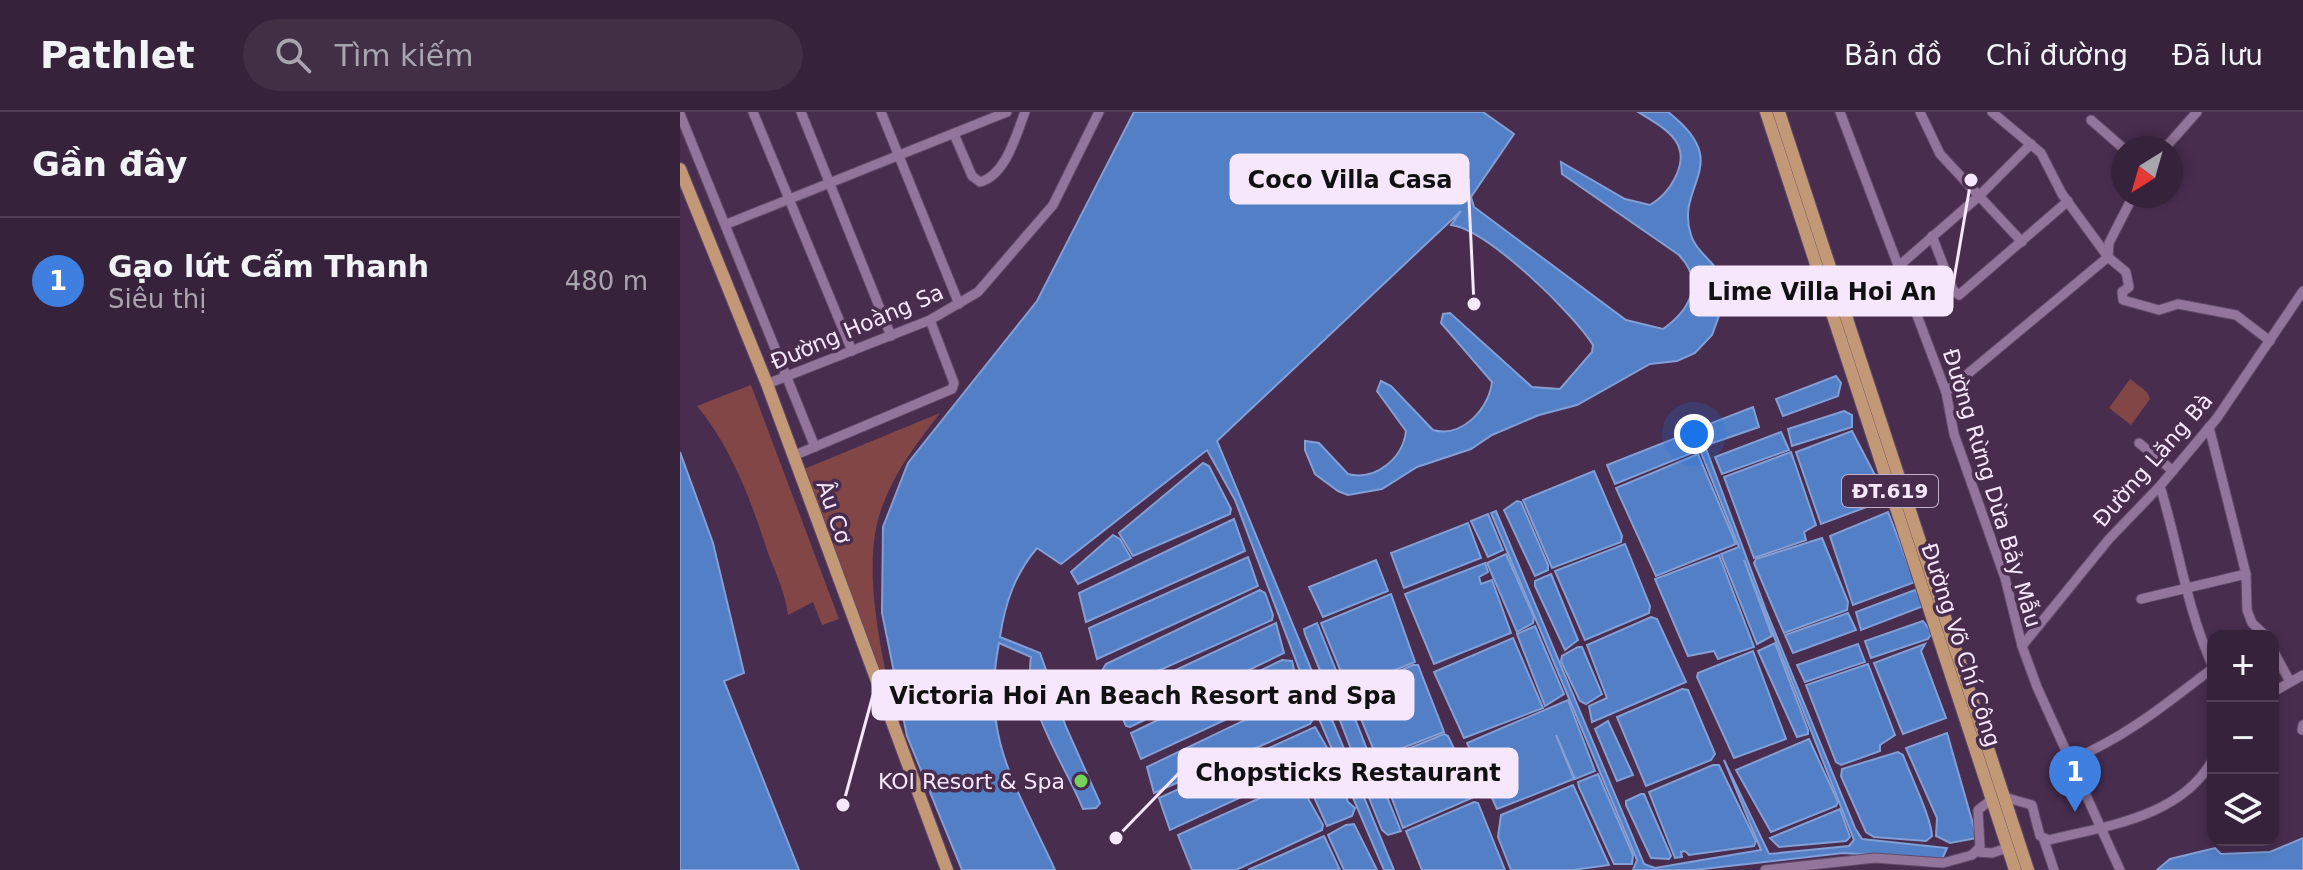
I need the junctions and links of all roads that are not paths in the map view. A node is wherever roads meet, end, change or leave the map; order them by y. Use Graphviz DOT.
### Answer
graph roads {
  1 [pos="753,112"];
  2 [pos="801,112"];
  3 [pos="881,112"];
  4 [pos="1007,112"];
  5 [pos="1025,112"];
  6 [pos="1099,112"];
  7 [pos="1766,112"];
  8 [pos="1779,112"];
  9 [pos="1840,112"];
  10 [pos="1920,112"];
  11 [pos="1992,112"];
  12 [pos="2197,112"];
  13 [pos="680,114"];
  14 [pos="2091,120"];
  15 [pos="954,134"];
  16 [pos="2176,136"];
  17 [pos="2111,138"];
  18 [pos="2031,144"];
  19 [pos="899,156"];
  20 [pos="680,169"];
  21 [pos="830,184"];
  22 [pos="1978,197"];
  23 [pos="790,200"];
  24 [pos="2068,201"];
  25 [pos="2127,208"];
  26 [pos="727,224"];
  27 [pos="1932,236"];
  28 [pos="2022,242"];
  29 [pos="2108,257"];
  30 [pos="1900,265"];
  31 [pos="1953,290"];
  32 [pos="2303,291"];
  33 [pos="959,304"];
  34 [pos="1914,304"];
  35 [pos="930,320"];
  36 [pos="1844,331"];
  37 [pos="891,336"];
  38 [pos="2270,341"];
  39 [pos="852,351"];
  40 [pos="787,377"];
  41 [pos="767,384"];
  42 [pos="1946,392"];
  43 [pos="2209,427"];
  44 [pos="2139,443"];
  45 [pos="815,447"];
  46 [pos="793,456"];
  47 [pos="2173,471"];
  48 [pos="2160,486"];
  49 [pos="2246,574"];
  50 [pos="2184,588"];
  51 [pos="2141,599"];
  52 [pos="2260,630"];
  53 [pos="2022,646"];
  54 [pos="2207,651"];
  55 [pos="2279,661"];
  56 [pos="2207,673"];
  57 [pos="2302,676"];
  58 [pos="2289,680"];
  59 [pos="2279,688"];
  60 [pos="2071,760"];
  61 [pos="2207,766"];
  62 [pos="1998,798"];
  63 [pos="2099,828"];
  64 [pos="2044,840"];
  65 [pos="2007,848"];
  66 [pos="1977,852"];
  67 [pos="1854,865"];
  68 [pos="1912,866"];
  69 [pos="947,870"];
  70 [pos="1765,870"];
  71 [pos="2015,870"];
  72 [pos="2028,870"];
  73 [pos="2054,870"];
  74 [pos="2120,870"];
  1 -- 23 [label="street"];
  2 -- 21 [label="street"];
  3 -- 19 [label="street"];
  4 -- 15 [label="street"];
  5 -- 15 [label="street"];
  6 -- 33 [label="street, Đường Hoàng Sa"];
  7 -- 36 [label="main road, Đường Võ Chí Công / ĐT.619"];
  8 -- 36 [label="main road, Đường Võ Chí Công / ĐT.619"];
  9 -- 30 [label="street, Đường Rừng Dừa Bảy Mẫu"];
  10 -- 22 [label="street"];
  11 -- 18 [label="street"];
  12 -- 16 [label="street"];
  13 -- 26 [label="street"];
  14 -- 17 [label="street"];
  15 -- 19 [label="street"];
  18 -- 22 [label="street"];
  18 -- 24 [label="street"];
  19 -- 21 [label="street"];
  19 -- 33 [label="street"];
  20 -- 41 [label="main road, Âu Cơ"];
  21 -- 23 [label="street"];
  21 -- 37 [label="street"];
  22 -- 27 [label="street"];
  22 -- 28 [label="street"];
  23 -- 26 [label="street"];
  23 -- 39 [label="street"];
  24 -- 28 [label="street"];
  24 -- 29 [label="street"];
  25 -- 29 [label="street"];
  26 -- 40 [label="street"];
  27 -- 30 [label="street"];
  27 -- 31 [label="street"];
  28 -- 31 [label="street"];
  29 -- 38 [label="street"];
  29 -- 42 [label="street"];
  30 -- 34 [label="street, Đường Rừng Dừa Bảy Mẫu"];
  31 -- 34 [label="street"];
  32 -- 38 [label="street, Đường Lăng Bà"];
  33 -- 35 [label="street, Đường Hoàng Sa"];
  34 -- 42 [label="street, Đường Rừng Dừa Bảy Mẫu"];
  35 -- 37 [label="street, Đường Hoàng Sa"];
  35 -- 45 [label="street"];
  36 -- 62 [label="main road, Đường Võ Chí Công / ĐT.619"];
  37 -- 39 [label="street, Đường Hoàng Sa"];
  38 -- 43 [label="street, Đường Lăng Bà"];
  39 -- 40 [label="street, Đường Hoàng Sa"];
  40 -- 41 [label="street, Đường Hoàng Sa"];
  40 -- 45 [label="street"];
  41 -- 46 [label="main road, Âu Cơ"];
  42 -- 53 [label="street, Đường Rừng Dừa Bảy Mẫu"];
  43 -- 47 [label="street, Đường Lăng Bà"];
  43 -- 49 [label="street"];
  44 -- 47 [label="street"];
  45 -- 46 [label="street"];
  46 -- 69 [label="main road, Âu Cơ"];
  47 -- 48 [label="street, Đường Lăng Bà"];
  48 -- 50 [label="street"];
  48 -- 53 [label="street, Đường Lăng Bà"];
  49 -- 50 [label="street"];
  49 -- 52 [label="street"];
  50 -- 51 [label="street"];
  50 -- 54 [label="street"];
  53 -- 60 [label="street, Đường Rừng Dừa Bảy Mẫu"];
  55 -- 58 [label="street"];
  56 -- 60 [label="street"];
  57 -- 58 [label="street"];
  58 -- 59 [label="street"];
  60 -- 63 [label="street, Đường Rừng Dừa Bảy Mẫu"];
  61 -- 63 [label="street"];
  62 -- 64 [label="street"];
  62 -- 65 [label="main road, Đường Võ Chí Công / ĐT.619"];
  62 -- 66 [label="street"];
  62 -- 72 [label="main road, Đường Võ Chí Công / ĐT.619"];
  63 -- 64 [label="street"];
  63 -- 74 [label="street, Đường Rừng Dừa Bảy Mẫu"];
  64 -- 73 [label="street"];
  65 -- 66 [label="street"];
  65 -- 71 [label="main road, Đường Võ Chí Công / ĐT.619"];
  66 -- 68 [label="street"];
  67 -- 68 [label="street"];
  67 -- 70 [label="street"];
}
